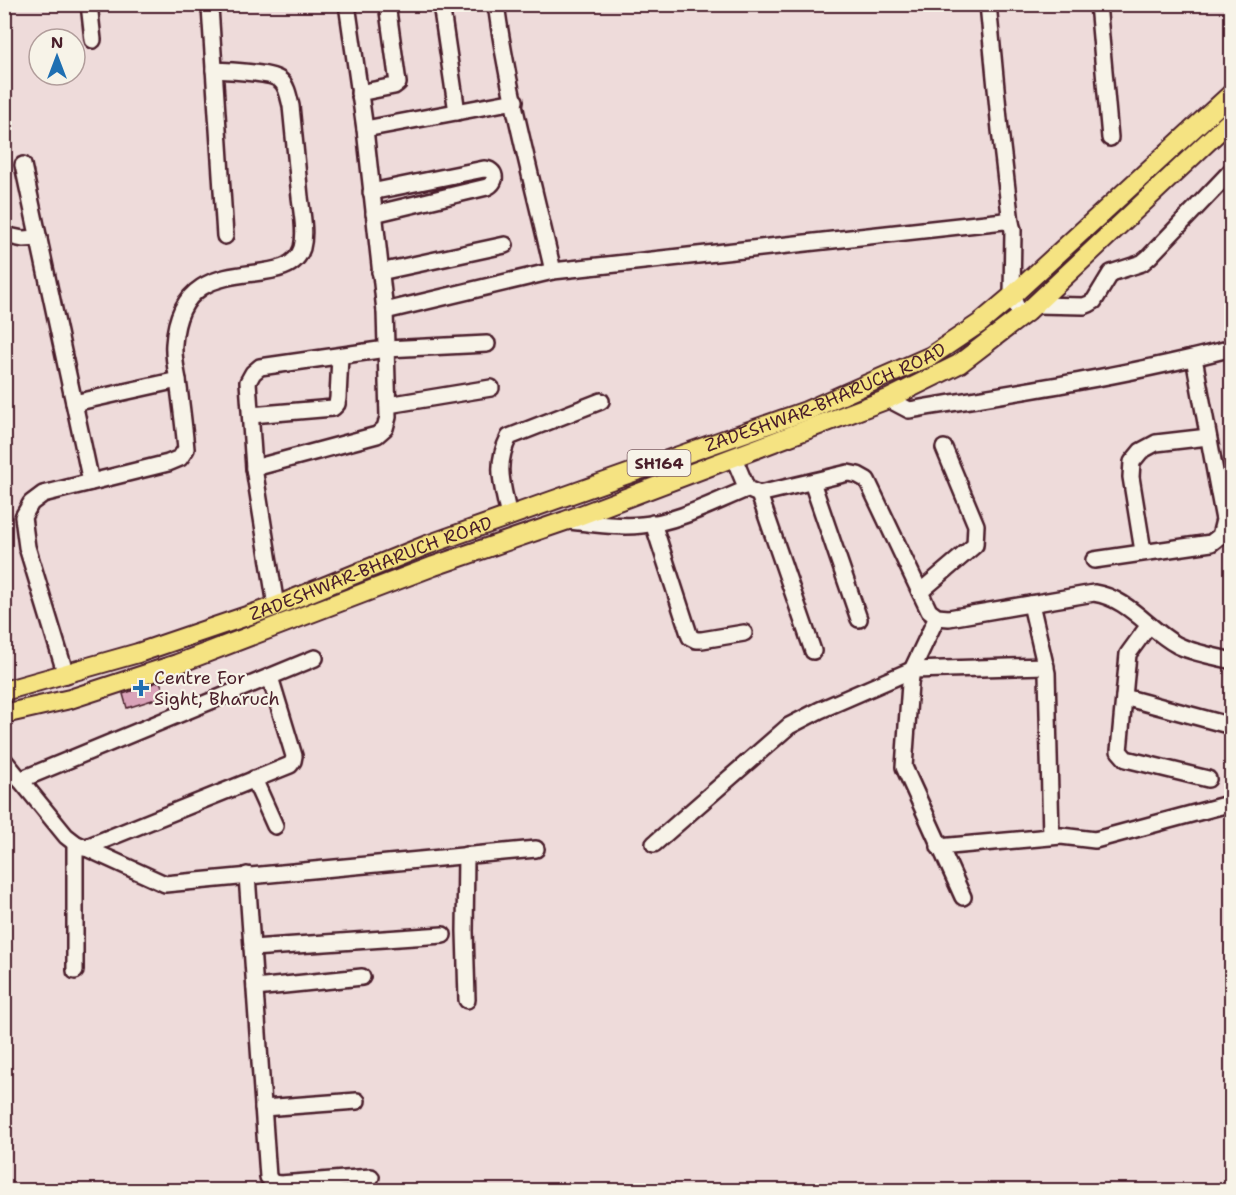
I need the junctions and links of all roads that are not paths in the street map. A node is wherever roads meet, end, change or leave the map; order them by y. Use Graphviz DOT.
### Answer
graph roads {
  1 [pos="89,4"];
  2 [pos="347,4"];
  3 [pos="387,4"];
  4 [pos="441,4"];
  5 [pos="496,4"];
  6 [pos="988,4"];
  7 [pos="1098,4"];
  8 [pos="210,7"];
  9 [pos="93,40"];
  10 [pos="214,70"];
  11 [pos="359,93"];
  12 [pos="1232,93"];
  13 [pos="514,101"];
  14 [pos="457,112"];
  15 [pos="1232,119"];
  16 [pos="365,129"];
  17 [pos="1110,138"];
  18 [pos="23,165"];
  19 [pos="1232,170"];
  20 [pos="371,192"];
  21 [pos="374,214"];
  22 [pos="1011,223"];
  23 [pos="4,235"];
  24 [pos="225,236"];
  25 [pos="39,238"];
  26 [pos="505,245"];
  27 [pos="380,272"];
  28 [pos="553,272"];
  29 [pos="1012,296"];
  30 [pos="385,311"];
  31 [pos="1028,311"];
  32 [pos="487,344"];
  33 [pos="1232,348"];
  34 [pos="386,349"];
  35 [pos="339,356"];
  36 [pos="1194,358"];
  37 [pos="178,380"];
  38 [pos="491,388"];
  39 [pos="888,399"];
  40 [pos="601,401"];
  41 [pos="74,403"];
  42 [pos="388,405"];
  43 [pos="251,415"];
  44 [pos="1209,437"];
  45 [pos="944,448"];
  46 [pos="734,458"];
  47 [pos="254,468"];
  48 [pos="91,482"];
  49 [pos="812,482"];
  50 [pos="753,491"];
  51 [pos="509,517"];
  52 [pos="565,521"];
  53 [pos="653,523"];
  54 [pos="1143,551"];
  55 [pos="1094,560"];
  56 [pos="920,592"];
  57 [pos="1031,604"];
  58 [pos="276,606"];
  59 [pos="937,617"];
  60 [pos="859,619"];
  61 [pos="1149,625"];
  62 [pos="744,633"];
  63 [pos="813,651"];
  64 [pos="315,658"];
  65 [pos="1232,661"];
  66 [pos="1046,666"];
  67 [pos="912,670"];
  68 [pos="66,675"];
  69 [pos="270,677"];
  70 [pos="4,691"];
  71 [pos="1124,697"];
  72 [pos="4,714"];
  73 [pos="1228,725"];
  74 [pos="4,760"];
  75 [pos="254,779"];
  76 [pos="1208,779"];
  77 [pos="21,780"];
  78 [pos="1232,803"];
  79 [pos="275,826"];
  80 [pos="1051,836"];
  81 [pos="654,844"];
  82 [pos="80,845"];
  83 [pos="939,847"];
  84 [pos="536,849"];
  85 [pos="466,855"];
  86 [pos="247,875"];
  87 [pos="963,897"];
  88 [pos="443,935"];
  89 [pos="252,948"];
  90 [pos="75,971"];
  91 [pos="362,977"];
  92 [pos="255,988"];
  93 [pos="467,1000"];
  94 [pos="357,1101"];
  95 [pos="263,1108"];
  96 [pos="371,1177"];
  1 -- 9 [label="street"];
  2 -- 11 [label="street"];
  3 -- 11 [label="street"];
  4 -- 14 [label="street"];
  5 -- 13 [label="street"];
  6 -- 22 [label="street"];
  7 -- 17 [label="street"];
  8 -- 10 [label="street"];
  10 -- 24 [label="street"];
  10 -- 37 [label="street"];
  11 -- 16 [label="street"];
  12 -- 29 [label="main road, ZADESHWAR-BHARUCH ROAD / SH164"];
  13 -- 14 [label="street"];
  13 -- 28 [label="street"];
  14 -- 16 [label="street"];
  15 -- 31 [label="main road, ZADESHWAR-BHARUCH ROAD / SH164"];
  16 -- 20 [label="street"];
  18 -- 25 [label="street"];
  19 -- 31 [label="street"];
  20 -- 21 [label="street"];
  20 -- 21 [label="street"];
  21 -- 27 [label="street"];
  22 -- 28 [label="street"];
  22 -- 29 [label="street"];
  23 -- 25 [label="street"];
  25 -- 41 [label="street"];
  26 -- 27 [label="street"];
  27 -- 30 [label="street"];
  28 -- 30 [label="street"];
  29 -- 31 [label="street"];
  29 -- 51 [label="main road, ZADESHWAR-BHARUCH ROAD / SH164"];
  30 -- 34 [label="street"];
  31 -- 39 [label="main road, ZADESHWAR-BHARUCH ROAD / SH164"];
  32 -- 34 [label="street"];
  33 -- 36 [label="street"];
  34 -- 35 [label="street"];
  34 -- 42 [label="street"];
  35 -- 43 [label="street"];
  35 -- 43 [label="street"];
  36 -- 39 [label="street"];
  36 -- 44 [label="street"];
  37 -- 41 [label="street"];
  37 -- 48 [label="street"];
  38 -- 42 [label="street"];
  39 -- 46 [label="main road, ZADESHWAR-BHARUCH ROAD / SH164"];
  40 -- 51 [label="street"];
  41 -- 48 [label="street"];
  42 -- 47 [label="street"];
  43 -- 47 [label="street"];
  44 -- 54 [label="street"];
  44 -- 54 [label="street"];
  45 -- 56 [label="street"];
  46 -- 50 [label="street"];
  46 -- 52 [label="main road, ZADESHWAR-BHARUCH ROAD / SH164"];
  47 -- 58 [label="street"];
  48 -- 68 [label="street"];
  49 -- 50 [label="street"];
  49 -- 56 [label="street"];
  49 -- 60 [label="street"];
  50 -- 53 [label="street"];
  50 -- 63 [label="street"];
  51 -- 58 [label="main road, ZADESHWAR-BHARUCH ROAD / SH164"];
  52 -- 53 [label="street"];
  52 -- 72 [label="main road, ZADESHWAR-BHARUCH ROAD / SH164"];
  53 -- 62 [label="street"];
  54 -- 55 [label="street"];
  56 -- 59 [label="street"];
  57 -- 59 [label="street"];
  57 -- 61 [label="street"];
  57 -- 66 [label="street"];
  58 -- 68 [label="main road, ZADESHWAR-BHARUCH ROAD / SH164"];
  59 -- 67 [label="street"];
  61 -- 65 [label="street"];
  61 -- 71 [label="street"];
  64 -- 69 [label="street"];
  66 -- 67 [label="street"];
  66 -- 80 [label="street"];
  67 -- 81 [label="street"];
  67 -- 83 [label="street"];
  68 -- 70 [label="main road, ZADESHWAR-BHARUCH ROAD / SH164"];
  69 -- 75 [label="street"];
  69 -- 77 [label="street"];
  71 -- 73 [label="street"];
  71 -- 76 [label="street"];
  74 -- 77 [label="street"];
  75 -- 79 [label="street"];
  75 -- 82 [label="street"];
  77 -- 82 [label="street"];
  78 -- 80 [label="street"];
  80 -- 83 [label="street"];
  82 -- 86 [label="street"];
  82 -- 90 [label="street"];
  83 -- 87 [label="street"];
  84 -- 85 [label="street"];
  85 -- 86 [label="street"];
  85 -- 93 [label="street"];
  86 -- 89 [label="street"];
  88 -- 89 [label="street"];
  89 -- 92 [label="street"];
  91 -- 92 [label="street"];
  92 -- 95 [label="street"];
  94 -- 95 [label="street"];
  95 -- 96 [label="street"];
}
